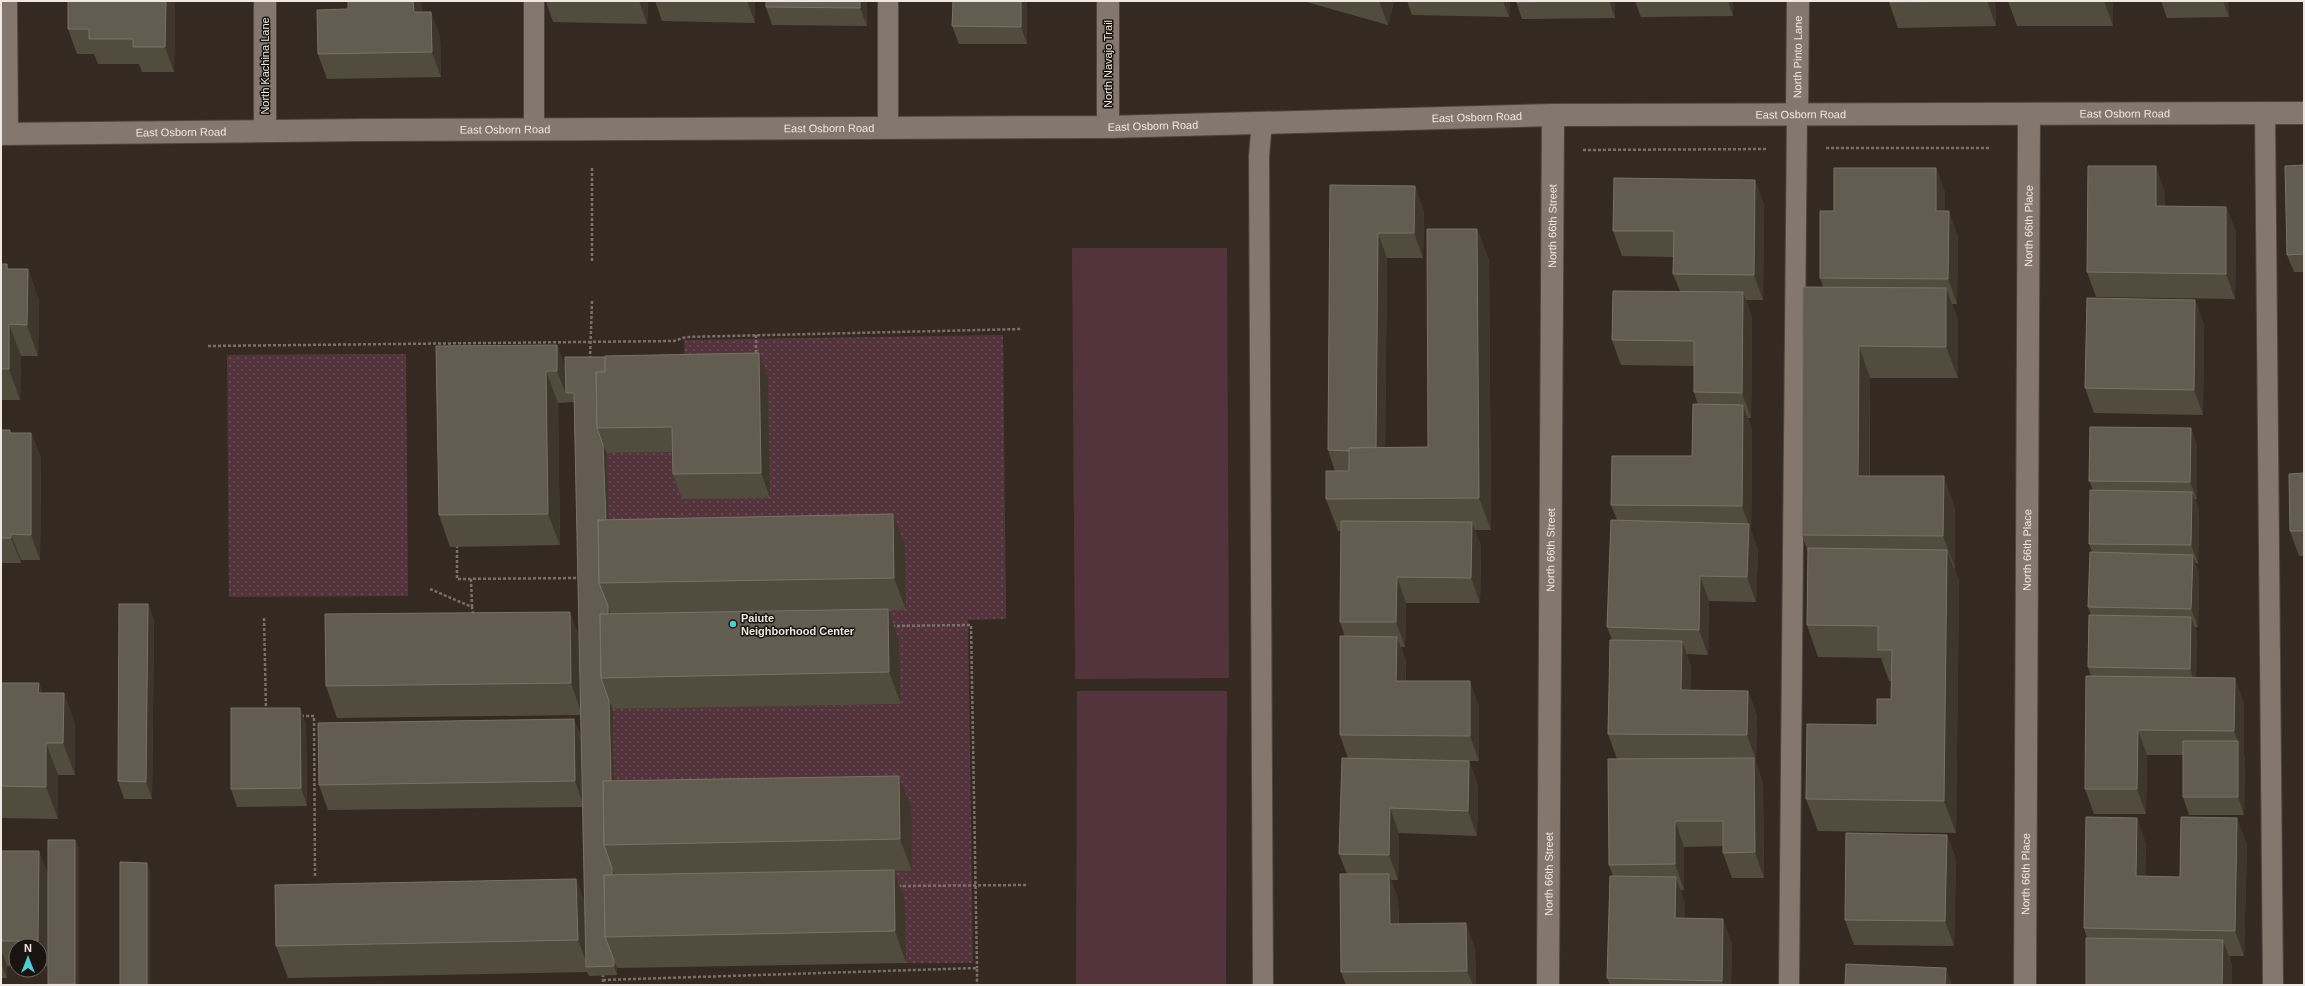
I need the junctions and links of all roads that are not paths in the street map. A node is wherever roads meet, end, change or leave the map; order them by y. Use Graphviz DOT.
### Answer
graph roads {
  1 [pos="7,1"];
  2 [pos="265,1"];
  3 [pos="534,1"];
  4 [pos="888,1"];
  5 [pos="1108,1"];
  6 [pos="1798,1"];
  7 [pos="2265,113"];
  8 [pos="2304,113"];
  9 [pos="1797,114"];
  10 [pos="1553,115"];
  11 [pos="2029,115"];
  12 [pos="1262,122"];
  13 [pos="1108,127"];
  14 [pos="888,128"];
  15 [pos="534,129"];
  16 [pos="265,131"];
  17 [pos="4,134"];
  18 [pos="1263,985"];
  19 [pos="1548,985"];
  20 [pos="1789,985"];
  21 [pos="2025,985"];
  22 [pos="2273,985"];
  1 -- 17 [label="lane"];
  2 -- 16 [label="main road, North Kachina Lane"];
  3 -- 15 [label="lane"];
  4 -- 14 [label="lane"];
  5 -- 13 [label="main road, North Navajo Trail"];
  6 -- 9 [label="main road, North Pinto Lane"];
  7 -- 8 [label="main road, East Osborn Road"];
  7 -- 11 [label="main road, East Osborn Road"];
  7 -- 22 [label="lane"];
  9 -- 10 [label="main road, East Osborn Road"];
  9 -- 11 [label="main road, East Osborn Road"];
  9 -- 20 [label="lane"];
  10 -- 12 [label="main road, East Osborn Road"];
  10 -- 19 [label="main road, North 66th Street"];
  11 -- 21 [label="main road, North 66th Place"];
  12 -- 13 [label="main road, East Osborn Road"];
  12 -- 18 [label="lane"];
  13 -- 14 [label="main road, East Osborn Road"];
  14 -- 15 [label="main road, East Osborn Road"];
  15 -- 16 [label="main road, East Osborn Road"];
  16 -- 17 [label="main road, East Osborn Road"];
}
